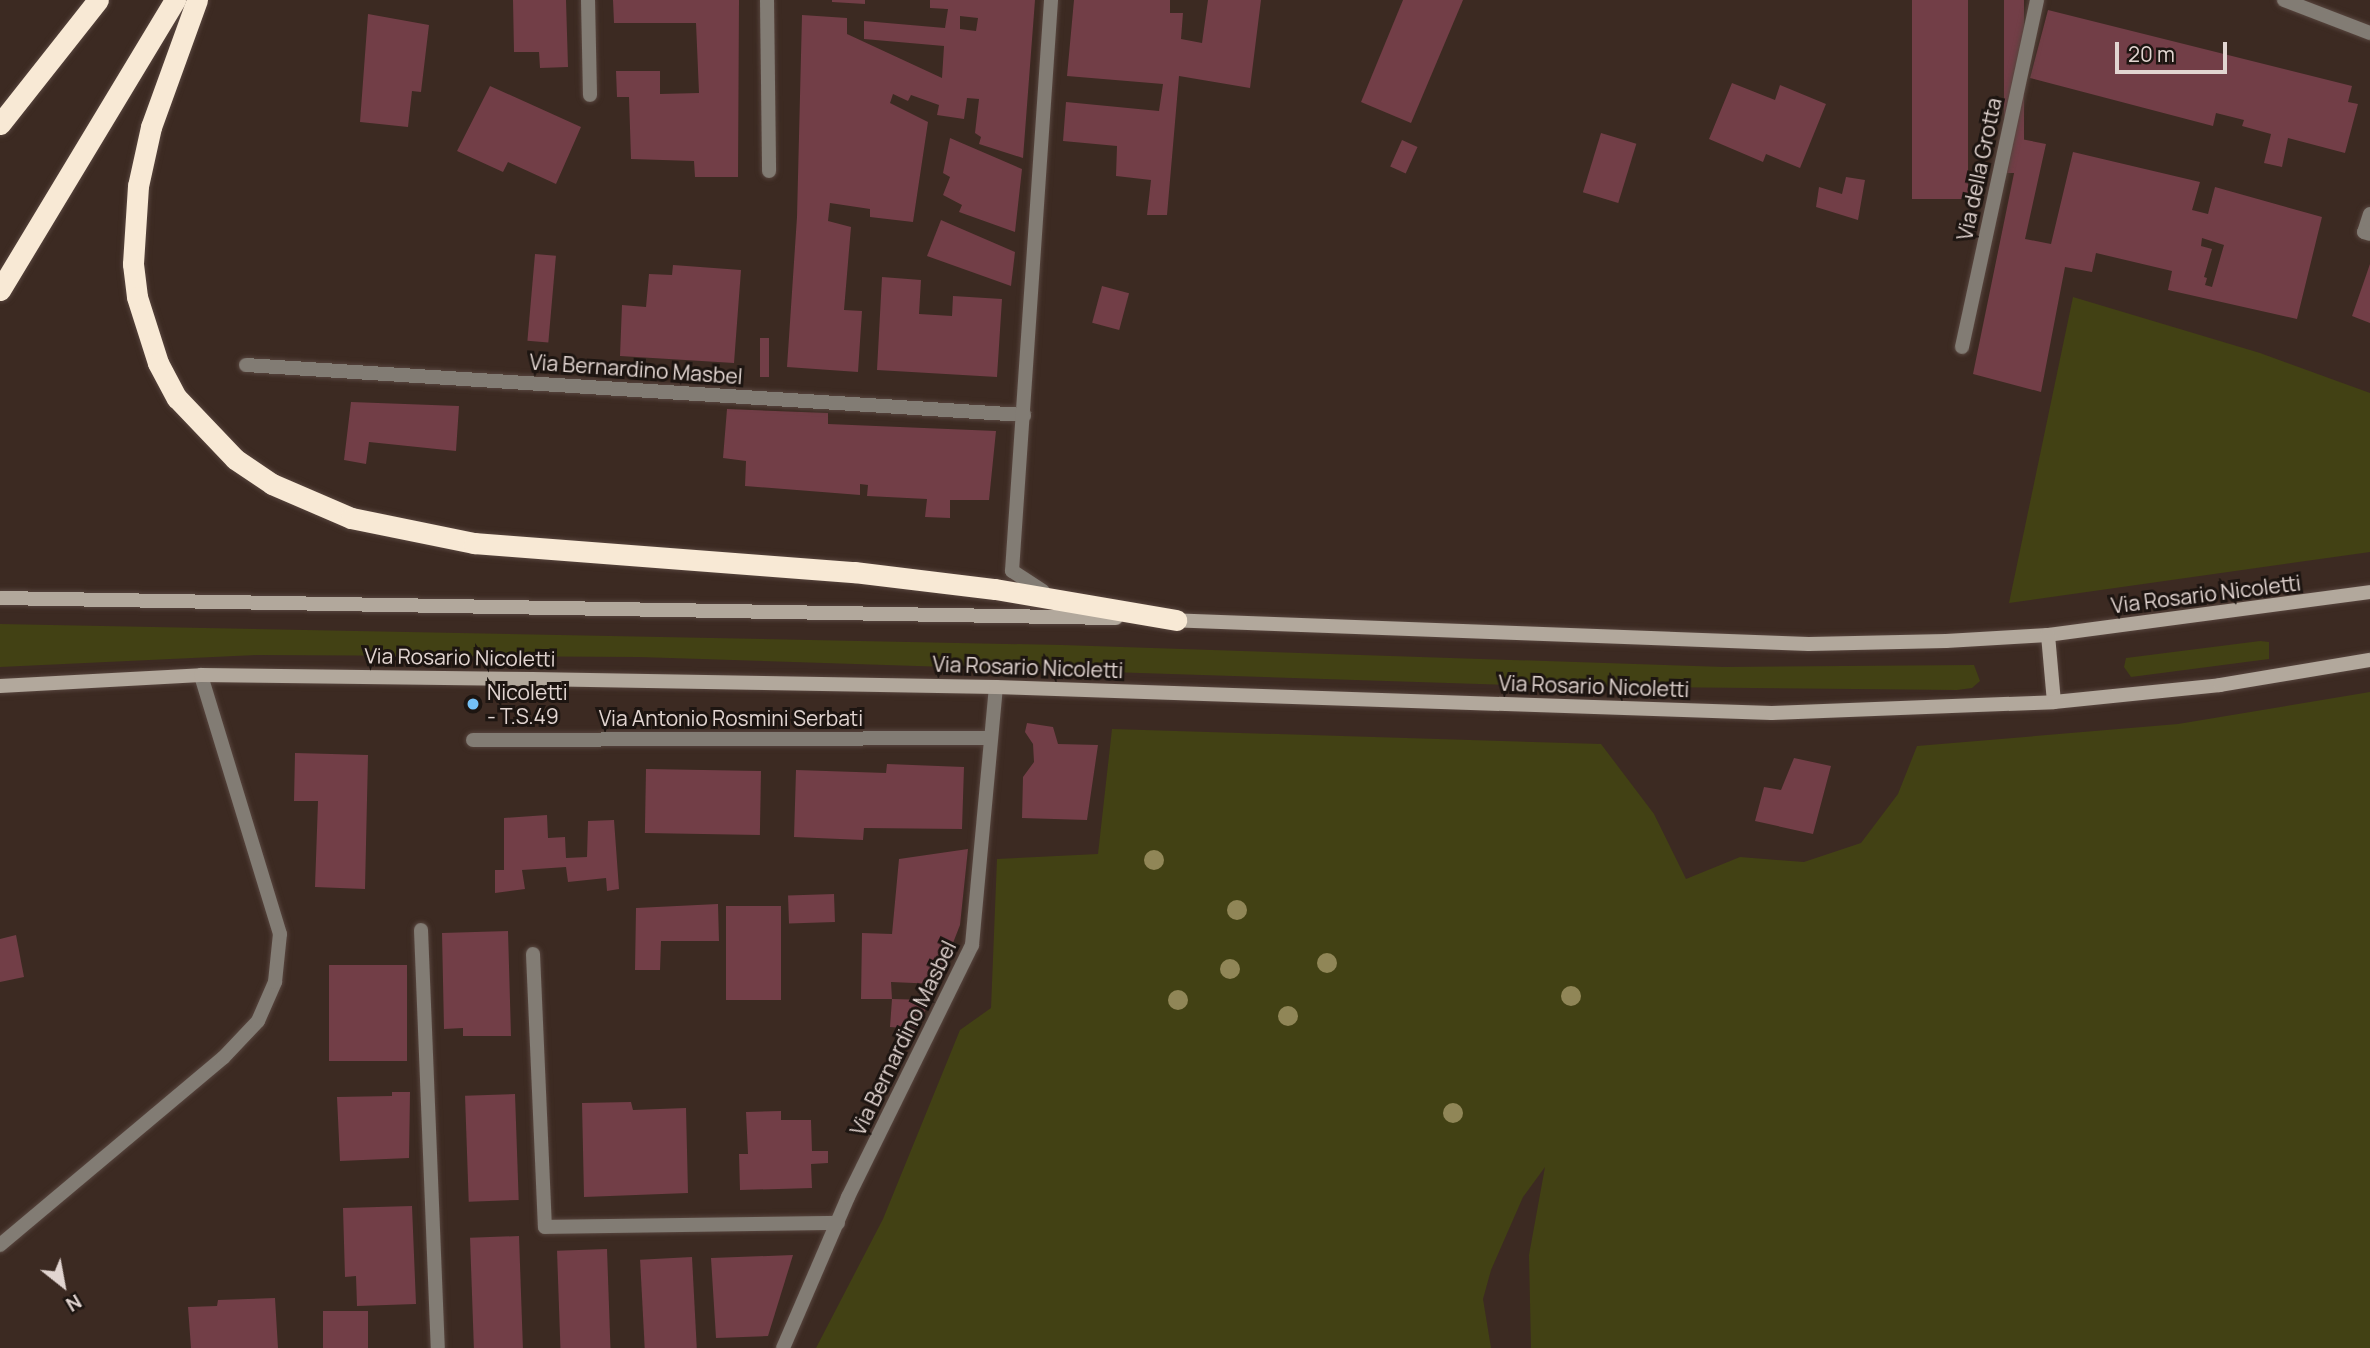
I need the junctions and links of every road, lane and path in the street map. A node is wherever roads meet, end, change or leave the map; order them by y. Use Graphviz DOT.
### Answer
graph roads {
  1 [pos="98,0"];
  2 [pos="175,0"];
  3 [pos="197,0"];
  4 [pos="588,0"];
  5 [pos="766,0"];
  6 [pos="1051,0"];
  7 [pos="2036,0"];
  8 [pos="2284,0"];
  9 [pos="2370,33"];
  10 [pos="590,95"];
  11 [pos="0,124"];
  12 [pos="769,171"];
  13 [pos="2370,214"];
  14 [pos="2370,234"];
  15 [pos="0,289"];
  16 [pos="1962,347"];
  17 [pos="246,365"];
  18 [pos="1024,415"];
  19 [pos="2370,592"];
  20 [pos="0,598"];
  21 [pos="1098,607"];
  22 [pos="1177,621"];
  23 [pos="2048,635"];
  24 [pos="2370,660"];
  25 [pos="201,675"];
  26 [pos="0,686"];
  27 [pos="996,687"];
  28 [pos="2054,702"];
  29 [pos="990,738"];
  30 [pos="473,740"];
  31 [pos="421,930"];
  32 [pos="533,954"];
  33 [pos="838,1223"];
  34 [pos="0,1245"];
  35 [pos="438,1348"];
  36 [pos="783,1348"];
  1 -- 11 [label="highway"];
  2 -- 15 [label="highway"];
  3 -- 21 [label="highway"];
  4 -- 10 [label="street"];
  5 -- 12 [label="street"];
  6 -- 18 [label="street"];
  7 -- 16 [label="street, Via della Grotta"];
  8 -- 9 [label="street"];
  13 -- 14 [label="street"];
  17 -- 18 [label="street, Via Bernardino Masbel"];
  18 -- 21 [label="street"];
  19 -- 23 [label="main road, Via Rosario Nicoletti"];
  20 -- 22 [label="main road, Via Rosario Nicoletti"];
  21 -- 22 [label="highway"];
  22 -- 23 [label="main road, Via Rosario Nicoletti"];
  23 -- 28 [label="main road"];
  24 -- 28 [label="main road, Via Rosario Nicoletti"];
  25 -- 26 [label="main road, Via Rosario Nicoletti"];
  25 -- 27 [label="main road, Via Rosario Nicoletti"];
  25 -- 34 [label="street"];
  27 -- 28 [label="main road, Via Rosario Nicoletti"];
  27 -- 29 [label="street, Via Bernardino Masbel"];
  29 -- 30 [label="street, Via Antonio Rosmini Serbati"];
  29 -- 33 [label="street, Via Bernardino Masbel"];
  31 -- 35 [label="street"];
  32 -- 33 [label="street"];
  33 -- 36 [label="street, Via Bernardino Masbel"];
}
